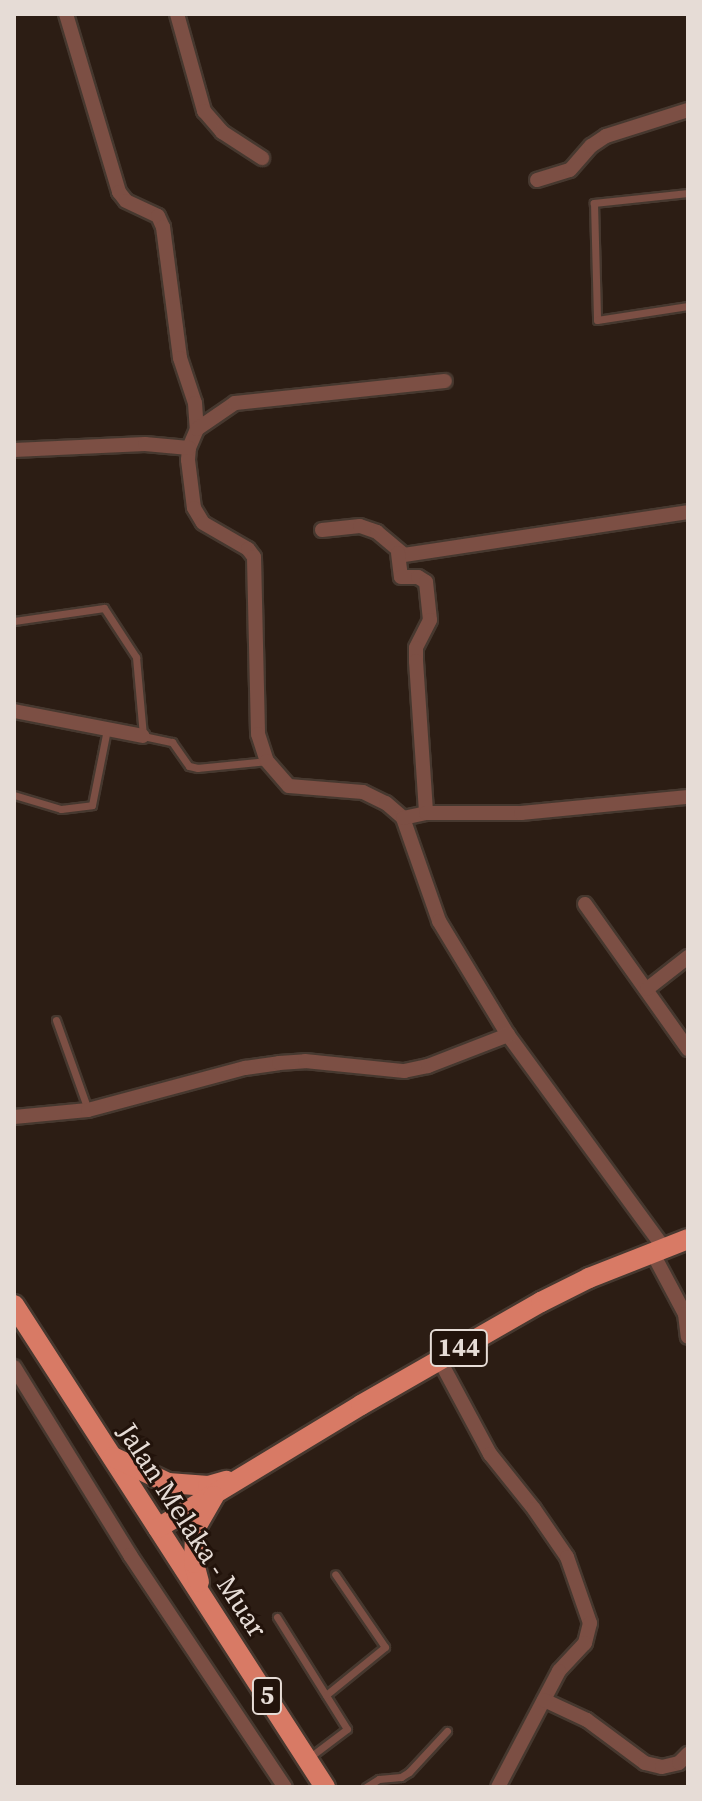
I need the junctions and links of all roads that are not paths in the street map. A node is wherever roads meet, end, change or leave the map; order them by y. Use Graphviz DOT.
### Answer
graph roads {
  1 [pos="66,14"];
  2 [pos="177,14"];
  3 [pos="688,110"];
  4 [pos="262,158"];
  5 [pos="537,180"];
  6 [pos="688,193"];
  7 [pos="688,306"];
  8 [pos="445,381"];
  9 [pos="197,429"];
  10 [pos="189,448"];
  11 [pos="14,450"];
  12 [pos="688,512"];
  13 [pos="322,530"];
  14 [pos="398,553"];
  15 [pos="14,621"];
  16 [pos="14,711"];
  17 [pos="107,729"];
  18 [pos="143,736"];
  19 [pos="267,761"];
  20 [pos="14,795"];
  21 [pos="688,797"];
  22 [pos="426,813"];
  23 [pos="403,818"];
  24 [pos="585,904"];
  25 [pos="688,957"];
  26 [pos="647,989"];
  27 [pos="56,1020"];
  28 [pos="508,1035"];
  29 [pos="688,1049"];
  30 [pos="88,1110"];
  31 [pos="14,1117"];
  32 [pos="688,1239"];
  33 [pos="658,1250"];
  34 [pos="14,1305"];
  35 [pos="688,1337"];
  36 [pos="439,1359"];
  37 [pos="14,1367"];
  38 [pos="110,1455"];
  39 [pos="240,1478"];
  40 [pos="219,1490"];
  41 [pos="158,1528"];
  42 [pos="335,1574"];
  43 [pos="209,1605"];
  44 [pos="277,1617"];
  45 [pos="326,1695"];
  46 [pos="544,1700"];
  47 [pos="447,1731"];
  48 [pos="688,1754"];
  49 [pos="307,1760"];
  50 [pos="285,1787"];
  51 [pos="325,1787"];
  52 [pos="366,1787"];
  53 [pos="498,1787"];
  1 -- 9 [label="street"];
  2 -- 4 [label="street"];
  3 -- 5 [label="street"];
  6 -- 7 [label="lane"];
  8 -- 9 [label="street"];
  9 -- 10 [label="street"];
  10 -- 11 [label="street"];
  10 -- 19 [label="street"];
  12 -- 14 [label="street"];
  13 -- 14 [label="street"];
  14 -- 22 [label="street"];
  15 -- 18 [label="lane"];
  16 -- 17 [label="street"];
  17 -- 18 [label="street"];
  17 -- 20 [label="lane"];
  18 -- 19 [label="lane"];
  19 -- 23 [label="street"];
  21 -- 22 [label="street"];
  22 -- 23 [label="street"];
  23 -- 28 [label="street"];
  24 -- 26 [label="street"];
  25 -- 26 [label="street"];
  26 -- 29 [label="street"];
  27 -- 30 [label="lane"];
  28 -- 30 [label="street"];
  28 -- 33 [label="street"];
  30 -- 31 [label="street"];
  32 -- 33 [label="main road, 144"];
  33 -- 35 [label="street"];
  33 -- 36 [label="main road, 144"];
  34 -- 38 [label="main road, Jalan Melaka - Muar / 5"];
  36 -- 39 [label="main road, 144"];
  36 -- 46 [label="street"];
  37 -- 50 [label="street"];
  38 -- 39 [label="main road"];
  38 -- 41 [label="main road, Jalan Melaka - Muar / 5"];
  39 -- 40 [label="main road, 144"];
  40 -- 41 [label="main road, 144"];
  40 -- 43 [label="main road"];
  41 -- 43 [label="main road, Jalan Melaka - Muar / 5"];
  42 -- 45 [label="lane"];
  43 -- 49 [label="main road, Jalan Melaka - Muar / 5"];
  44 -- 45 [label="lane"];
  45 -- 49 [label="lane"];
  46 -- 48 [label="street"];
  46 -- 53 [label="street"];
  47 -- 52 [label="lane"];
  49 -- 51 [label="main road, Jalan Melaka - Muar / 5"];
}
